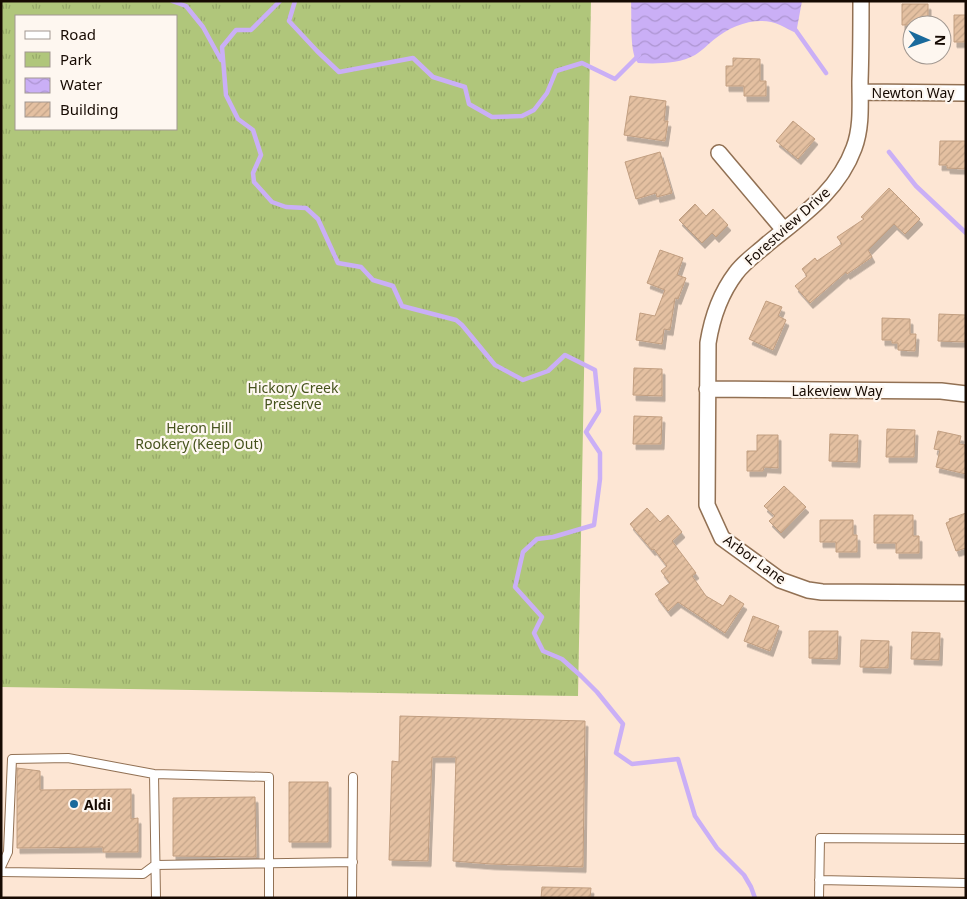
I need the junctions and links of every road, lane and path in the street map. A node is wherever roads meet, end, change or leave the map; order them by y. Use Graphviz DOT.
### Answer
graph roads {
  1 [pos="861,1"];
  2 [pos="860,92"];
  3 [pos="966,92"];
  4 [pos="719,153"];
  5 [pos="784,230"];
  6 [pos="707,389"];
  7 [pos="966,394"];
  8 [pos="966,593"];
  9 [pos="154,774"];
  10 [pos="353,777"];
  11 [pos="966,839"];
  12 [pos="353,862"];
  13 [pos="269,863"];
  14 [pos="155,865"];
  15 [pos="1,868"];
  16 [pos="1,872"];
  17 [pos="819,880"];
  18 [pos="966,883"];
  19 [pos="156,898"];
  20 [pos="269,898"];
  21 [pos="352,898"];
  22 [pos="819,898"];
  1 -- 2 [label="street, Forestview Drive"];
  2 -- 3 [label="street, Newton Way"];
  2 -- 5 [label="street, Forestview Drive"];
  4 -- 5 [label="street"];
  5 -- 6 [label="street, Forestview Drive"];
  6 -- 7 [label="street, Lakeview Way"];
  6 -- 8 [label="street, Arbor Lane"];
  9 -- 13 [label="lane"];
  9 -- 14 [label="lane"];
  9 -- 15 [label="lane"];
  10 -- 12 [label="lane"];
  11 -- 17 [label="lane"];
  12 -- 13 [label="lane"];
  12 -- 21 [label="lane"];
  13 -- 14 [label="lane"];
  13 -- 20 [label="lane"];
  14 -- 16 [label="lane"];
  14 -- 19 [label="lane"];
  17 -- 18 [label="lane"];
  17 -- 22 [label="lane"];
}
